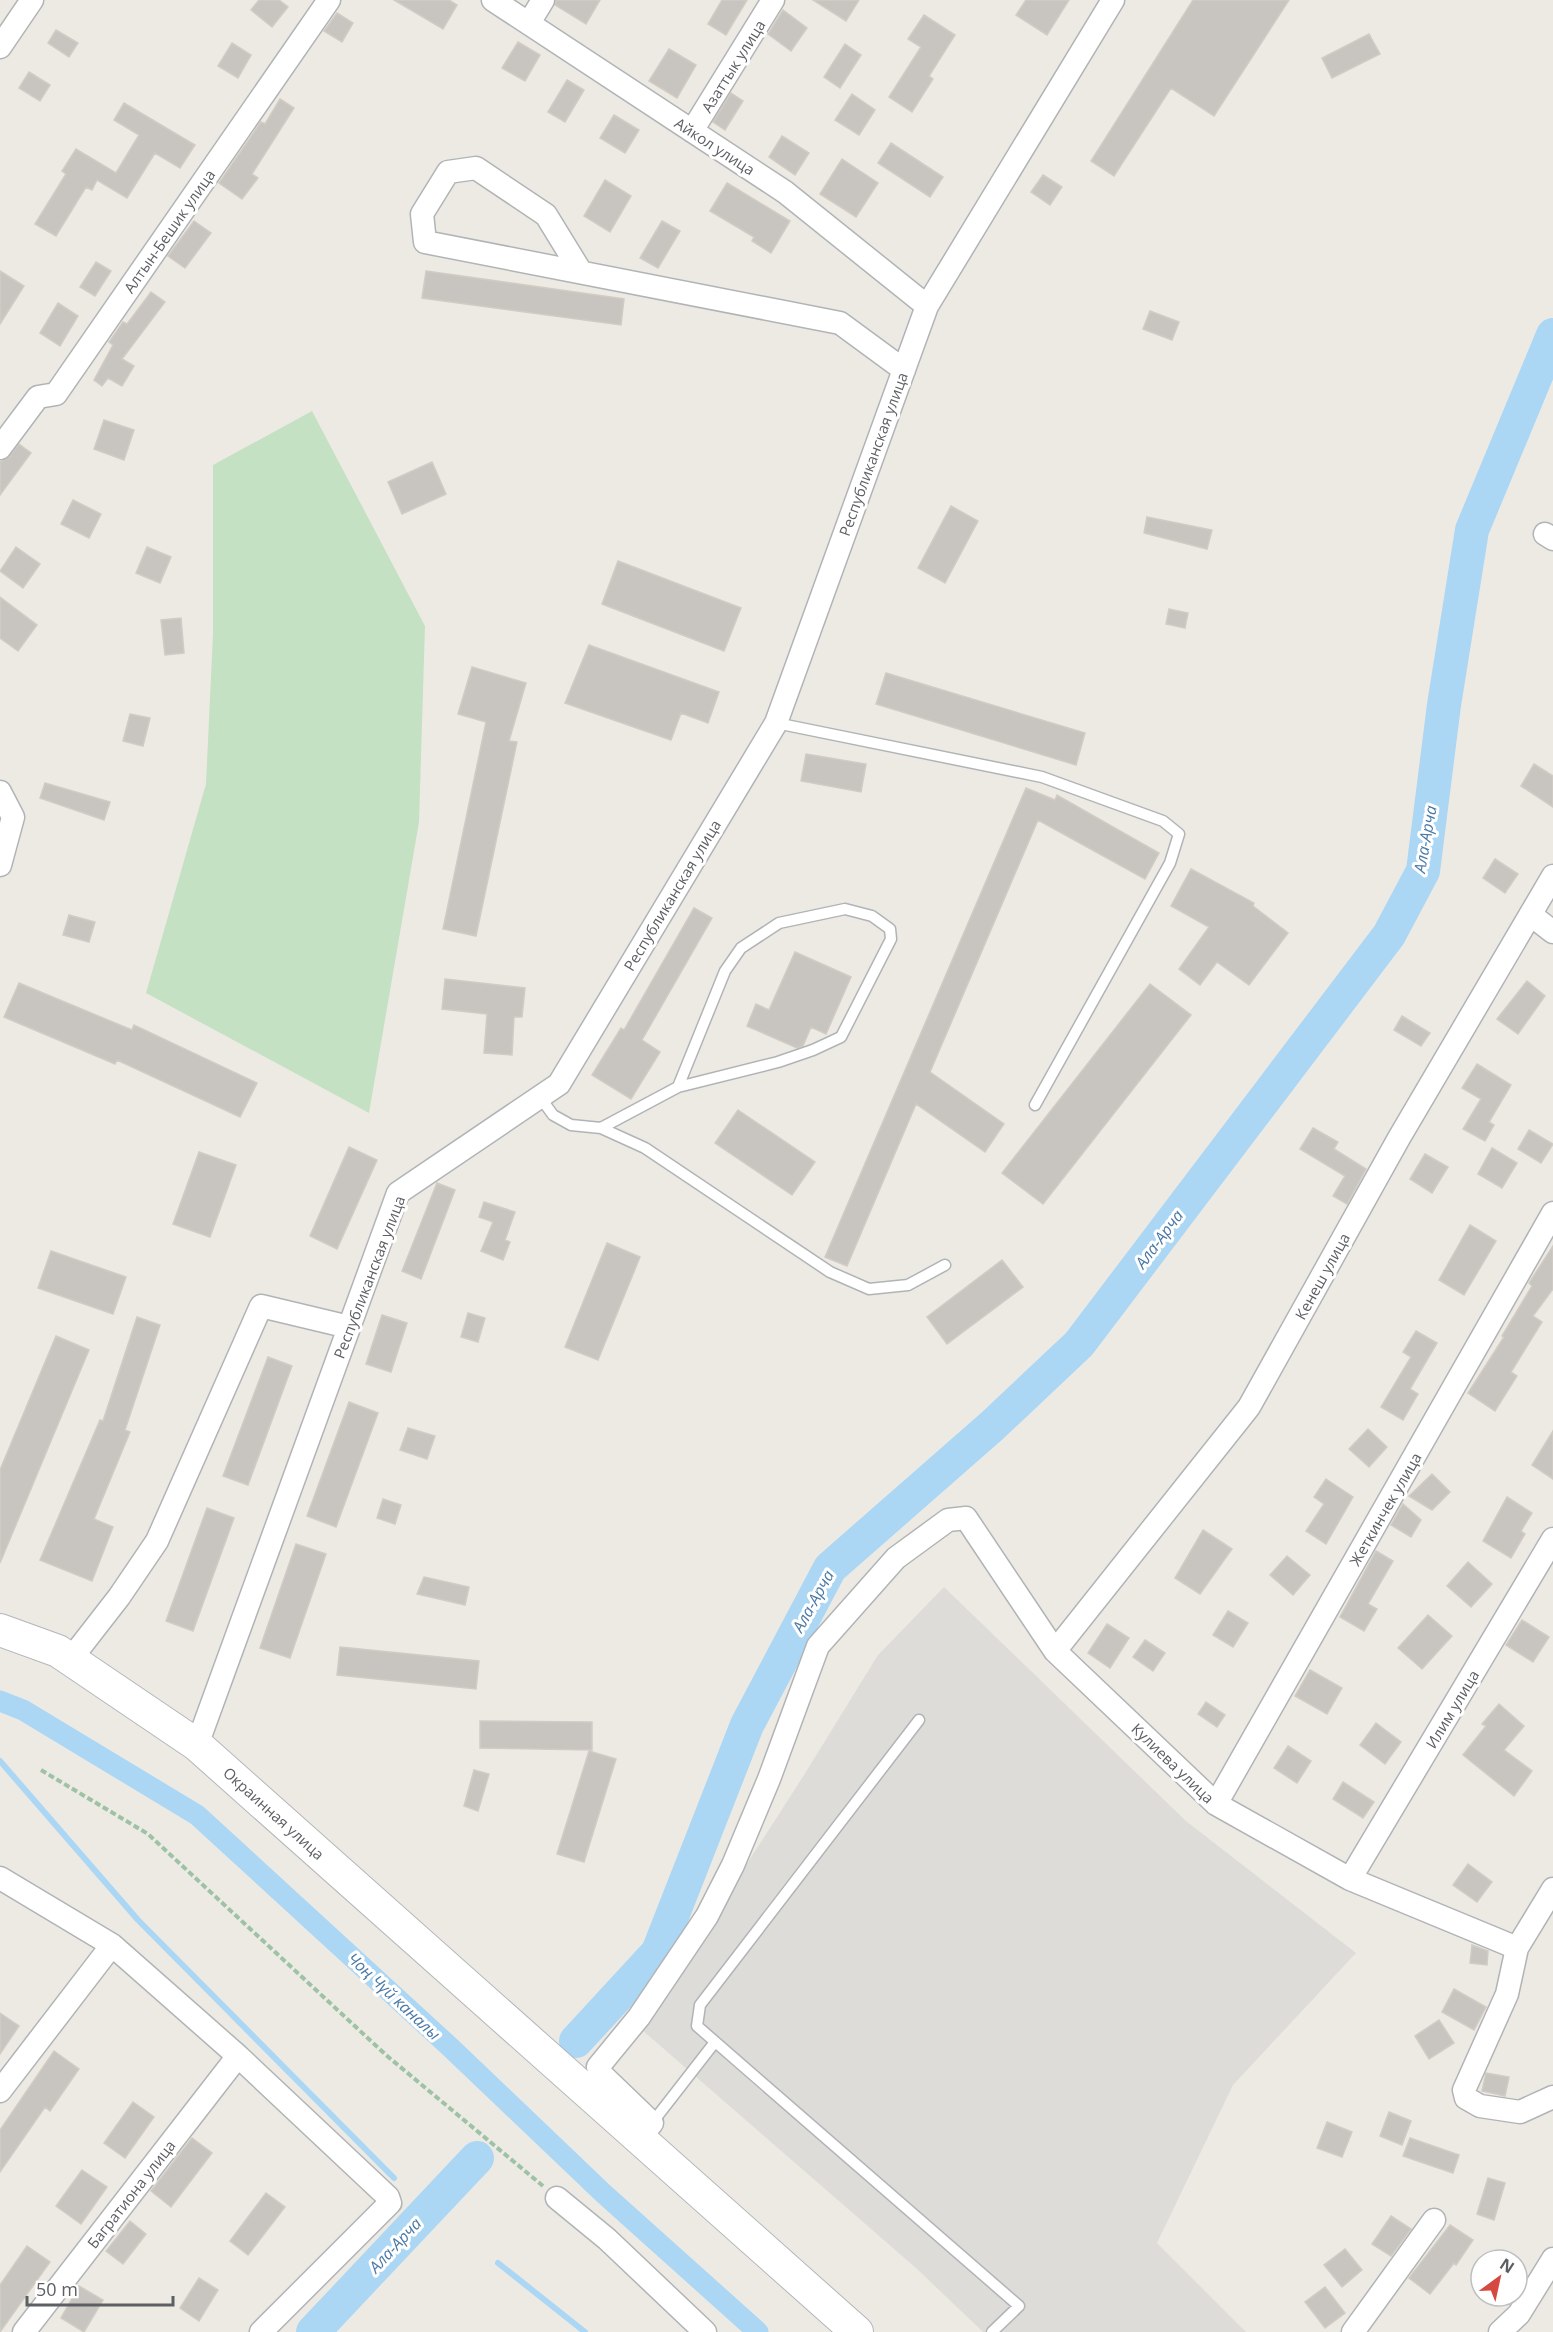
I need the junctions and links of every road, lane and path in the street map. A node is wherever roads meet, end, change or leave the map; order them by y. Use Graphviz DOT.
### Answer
graph roads {
  1 [pos="32,0"];
  2 [pos="328,0"];
  3 [pos="493,0"];
  4 [pos="543,0"];
  5 [pos="773,0"];
  6 [pos="1113,0"];
  7 [pos="528,23"];
  8 [pos="0,47"];
  9 [pos="692,131"];
  10 [pos="581,272"];
  11 [pos="927,306"];
  12 [pos="904,370"];
  13 [pos="0,448"];
  14 [pos="776,723"];
  15 [pos="0,792"];
  16 [pos="0,865"];
  17 [pos="1553,876"];
  18 [pos="1531,915"];
  19 [pos="1553,932"];
  20 [pos="678,1087"];
  21 [pos="540,1097"];
  22 [pos="1035,1105"];
  23 [pos="601,1128"];
  24 [pos="1553,1213"];
  25 [pos="945,1265"];
  26 [pos="349,1328"];
  27 [pos="1553,1539"];
  28 [pos="0,1630"];
  29 [pos="1055,1651"];
  30 [pos="70,1660"];
  31 [pos="919,1720"];
  32 [pos="197,1744"];
  33 [pos="41,1770"];
  34 [pos="1216,1804"];
  35 [pos="0,1878"];
  36 [pos="1350,1879"];
  37 [pos="1553,1889"];
  38 [pos="112,1945"];
  39 [pos="1517,1948"];
  40 [pos="716,2042"];
  41 [pos="238,2056"];
  42 [pos="0,2091"];
  43 [pos="1553,2097"];
  44 [pos="646,2130"];
  45 [pos="557,2198"];
  46 [pos="1434,2220"];
  47 [pos="1553,2259"];
  48 [pos="24,2332"];
  49 [pos="261,2332"];
  50 [pos="705,2332"];
  51 [pos="857,2332"];
  52 [pos="992,2332"];
  53 [pos="1353,2332"];
  54 [pos="1500,2332"];
  1 -- 8 [label="street"];
  2 -- 13 [label="street, Алтын-Бешик улица"];
  3 -- 7 [label="street, Айкол улица"];
  4 -- 7 [label="street"];
  5 -- 9 [label="street, Азаттык улица"];
  6 -- 11 [label="street, Республиканская улица"];
  7 -- 9 [label="street, Айкол улица"];
  9 -- 11 [label="street, Айкол улица"];
  10 -- 10 [label="street"];
  10 -- 12 [label="street"];
  11 -- 12 [label="street, Республиканская улица"];
  12 -- 14 [label="street, Республиканская улица"];
  14 -- 21 [label="street, Республиканская улица"];
  14 -- 22 [label="lane"];
  15 -- 16 [label="street"];
  17 -- 18 [label="street, Кенеш улица"];
  18 -- 19 [label="street"];
  18 -- 29 [label="street, Кенеш улица"];
  20 -- 20 [label="lane"];
  20 -- 23 [label="lane"];
  21 -- 23 [label="lane"];
  21 -- 26 [label="street, Республиканская улица"];
  23 -- 25 [label="lane"];
  24 -- 34 [label="street, Жеткинчек улица"];
  26 -- 30 [label="street"];
  26 -- 32 [label="street, Республиканская улица"];
  27 -- 36 [label="street, Илим улица"];
  28 -- 30 [label="street, Окраинная улица"];
  29 -- 34 [label="street, Кулиева улица"];
  29 -- 44 [label="street, Кулиева улица"];
  30 -- 32 [label="street, Окраинная улица"];
  31 -- 40 [label="lane"];
  32 -- 44 [label="street, Окраинная улица"];
  33 -- 45 [label="path"];
  34 -- 36 [label="street, Кулиева улица"];
  35 -- 38 [label="street"];
  36 -- 39 [label="street, Кулиева улица"];
  37 -- 39 [label="street"];
  38 -- 41 [label="street"];
  38 -- 42 [label="street"];
  39 -- 43 [label="street"];
  40 -- 44 [label="lane"];
  40 -- 52 [label="lane"];
  41 -- 48 [label="street, Багратиона улица"];
  41 -- 49 [label="street"];
  44 -- 51 [label="street, Окраинная улица"];
  45 -- 50 [label="street"];
  46 -- 53 [label="street"];
  47 -- 54 [label="street"];
}
